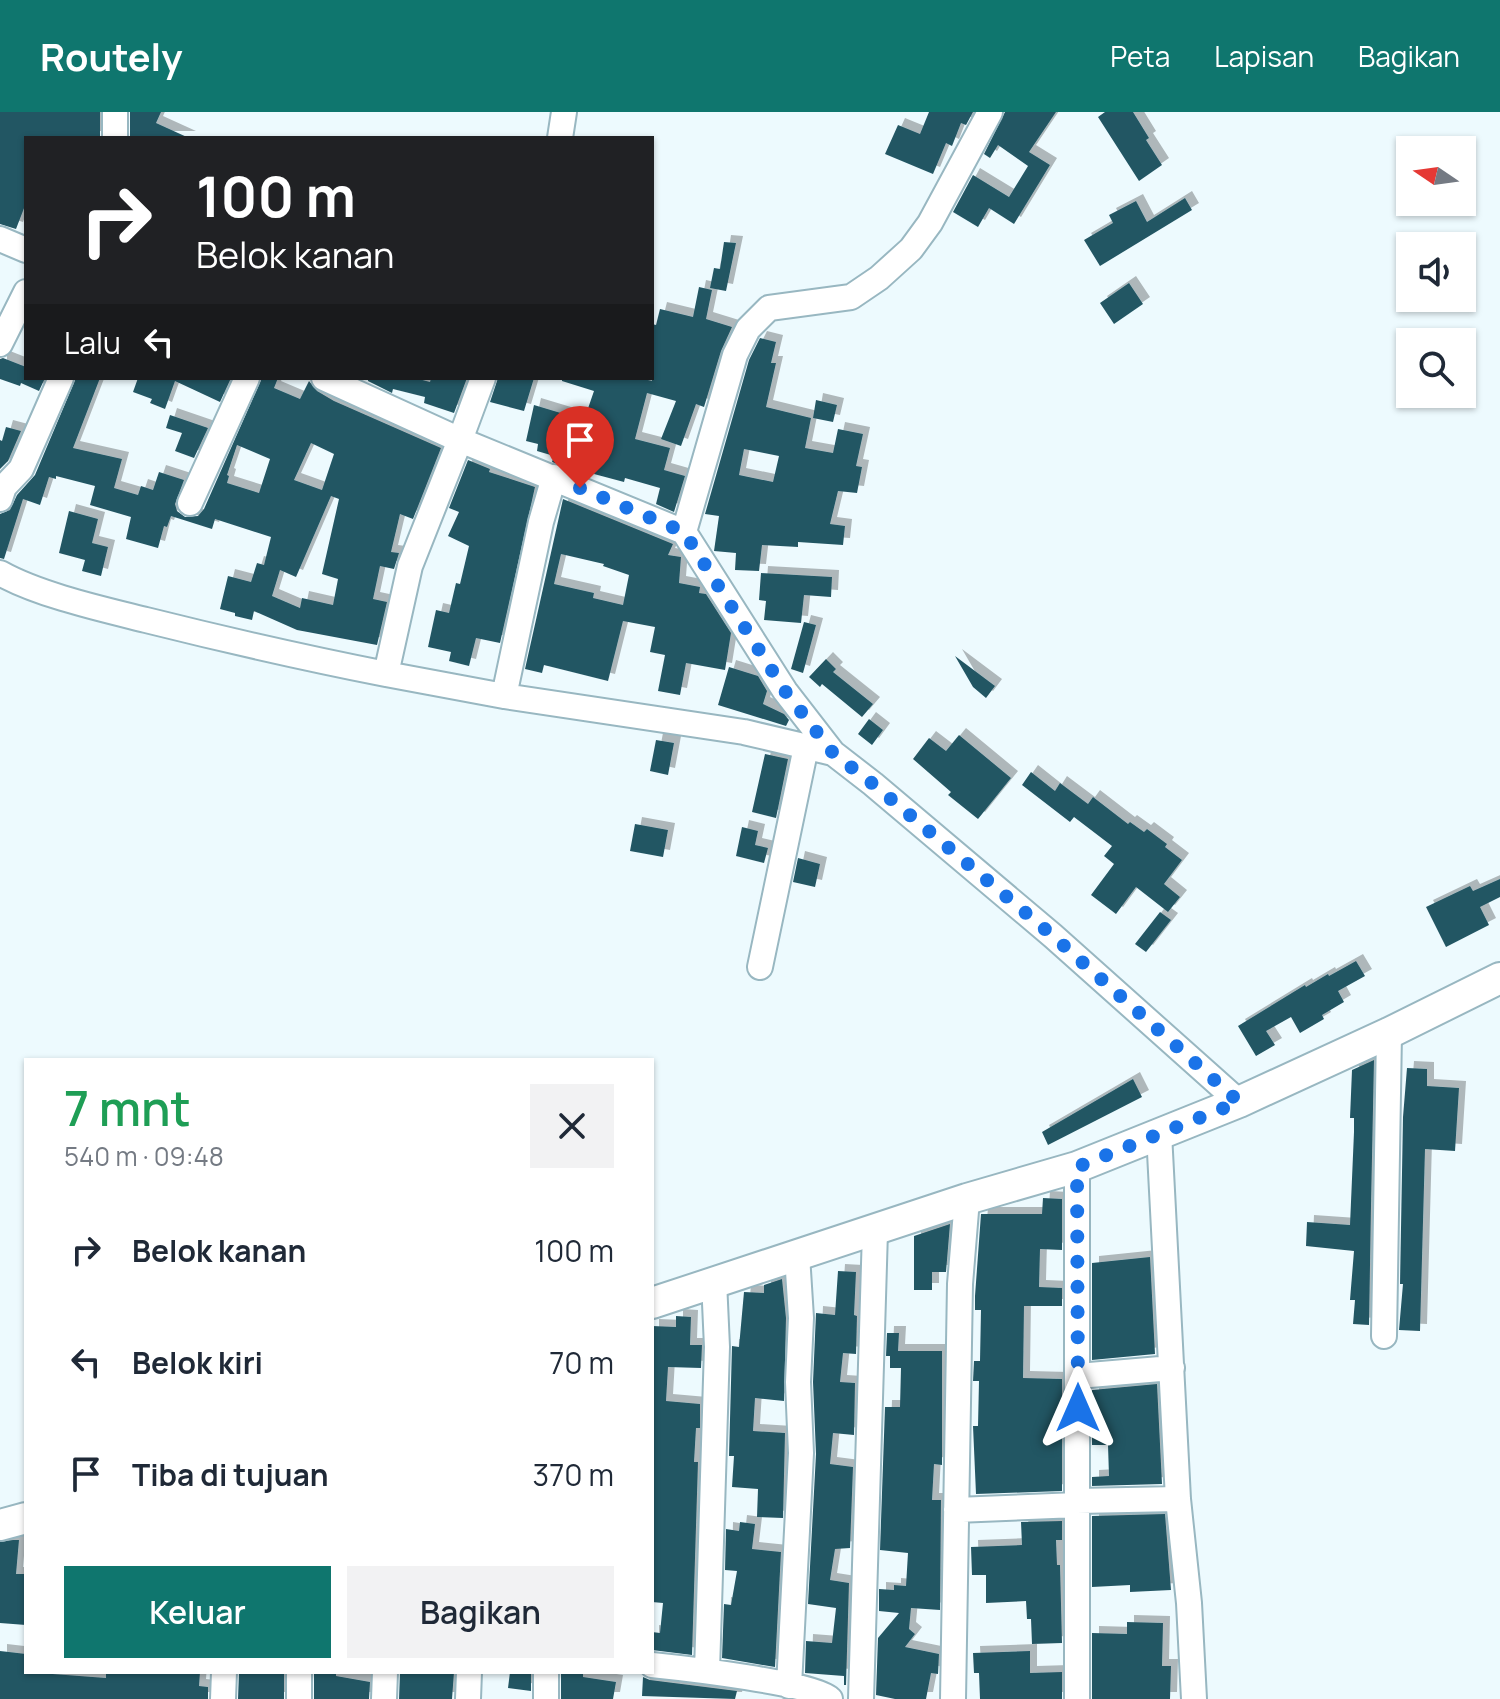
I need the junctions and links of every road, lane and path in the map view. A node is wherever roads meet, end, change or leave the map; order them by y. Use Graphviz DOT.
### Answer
graph roads {
  1 [pos="115,112"];
  2 [pos="564,112"];
  3 [pos="990,112"];
  4 [pos="114,136"];
  5 [pos="560,136"];
  6 [pos="0,239"];
  7 [pos="24,249"];
  8 [pos="24,296"];
  9 [pos="0,344"];
  10 [pos="60,380"];
  11 [pos="246,380"];
  12 [pos="328,380"];
  13 [pos="482,380"];
  14 [pos="460,440"];
  15 [pos="554,477"];
  16 [pos="0,499"];
  17 [pos="190,503"];
  18 [pos="684,532"];
  19 [pos="0,573"];
  20 [pos="386,674"];
  21 [pos="504,696"];
  22 [pos="806,747"];
  23 [pos="833,753"];
  24 [pos="760,967"];
  25 [pos="1500,978"];
  26 [pos="1389,1033"];
  27 [pos="1239,1102"];
  28 [pos="1159,1133"];
  29 [pos="1077,1167"];
  30 [pos="967,1199"];
  31 [pos="875,1231"];
  32 [pos="797,1255"];
  33 [pos="714,1281"];
  34 [pos="654,1302"];
  35 [pos="1384,1336"];
  36 [pos="1172,1368"];
  37 [pos="1078,1376"];
  38 [pos="1178,1499"];
  39 [pos="1077,1503"];
  40 [pos="956,1510"];
  41 [pos="24,1519"];
  42 [pos="0,1525"];
  43 [pos="654,1665"];
  44 [pos="707,1671"];
  45 [pos="224,1674"];
  46 [pos="299,1674"];
  47 [pos="385,1674"];
  48 [pos="469,1674"];
  49 [pos="546,1674"];
  50 [pos="789,1686"];
  51 [pos="223,1699"];
  52 [pos="299,1699"];
  53 [pos="384,1699"];
  54 [pos="468,1699"];
  55 [pos="546,1699"];
  56 [pos="830,1699"];
  57 [pos="861,1699"];
  58 [pos="953,1699"];
  59 [pos="1077,1699"];
  60 [pos="1194,1699"];
  1 -- 4 [label="street"];
  2 -- 5 [label="street"];
  3 -- 18 [label="street"];
  6 -- 7 [label="street"];
  8 -- 9 [label="street"];
  10 -- 16 [label="street"];
  11 -- 17 [label="street"];
  12 -- 14 [label="street"];
  13 -- 14 [label="street"];
  14 -- 15 [label="street"];
  14 -- 20 [label="street"];
  15 -- 18 [label="street"];
  15 -- 21 [label="street"];
  18 -- 23 [label="street"];
  19 -- 20 [label="street"];
  20 -- 21 [label="street"];
  21 -- 22 [label="street"];
  22 -- 23 [label="street"];
  22 -- 24 [label="street"];
  23 -- 27 [label="street"];
  25 -- 26 [label="main road"];
  26 -- 27 [label="main road"];
  26 -- 35 [label="street"];
  27 -- 28 [label="main road"];
  28 -- 29 [label="main road"];
  28 -- 36 [label="street"];
  29 -- 30 [label="main road"];
  29 -- 37 [label="street"];
  30 -- 31 [label="main road"];
  30 -- 40 [label="street"];
  31 -- 32 [label="main road"];
  31 -- 57 [label="street"];
  32 -- 33 [label="main road"];
  32 -- 50 [label="street"];
  33 -- 34 [label="main road"];
  33 -- 44 [label="street"];
  36 -- 37 [label="street"];
  36 -- 38 [label="street"];
  37 -- 39 [label="street"];
  38 -- 39 [label="street"];
  38 -- 60 [label="street"];
  39 -- 40 [label="street"];
  39 -- 59 [label="street"];
  40 -- 58 [label="street"];
  41 -- 42 [label="main road"];
  43 -- 44 [label="street"];
  44 -- 50 [label="street"];
  45 -- 51 [label="street"];
  46 -- 52 [label="street"];
  47 -- 53 [label="street"];
  48 -- 54 [label="street"];
  49 -- 55 [label="street"];
  50 -- 56 [label="street"];
}
